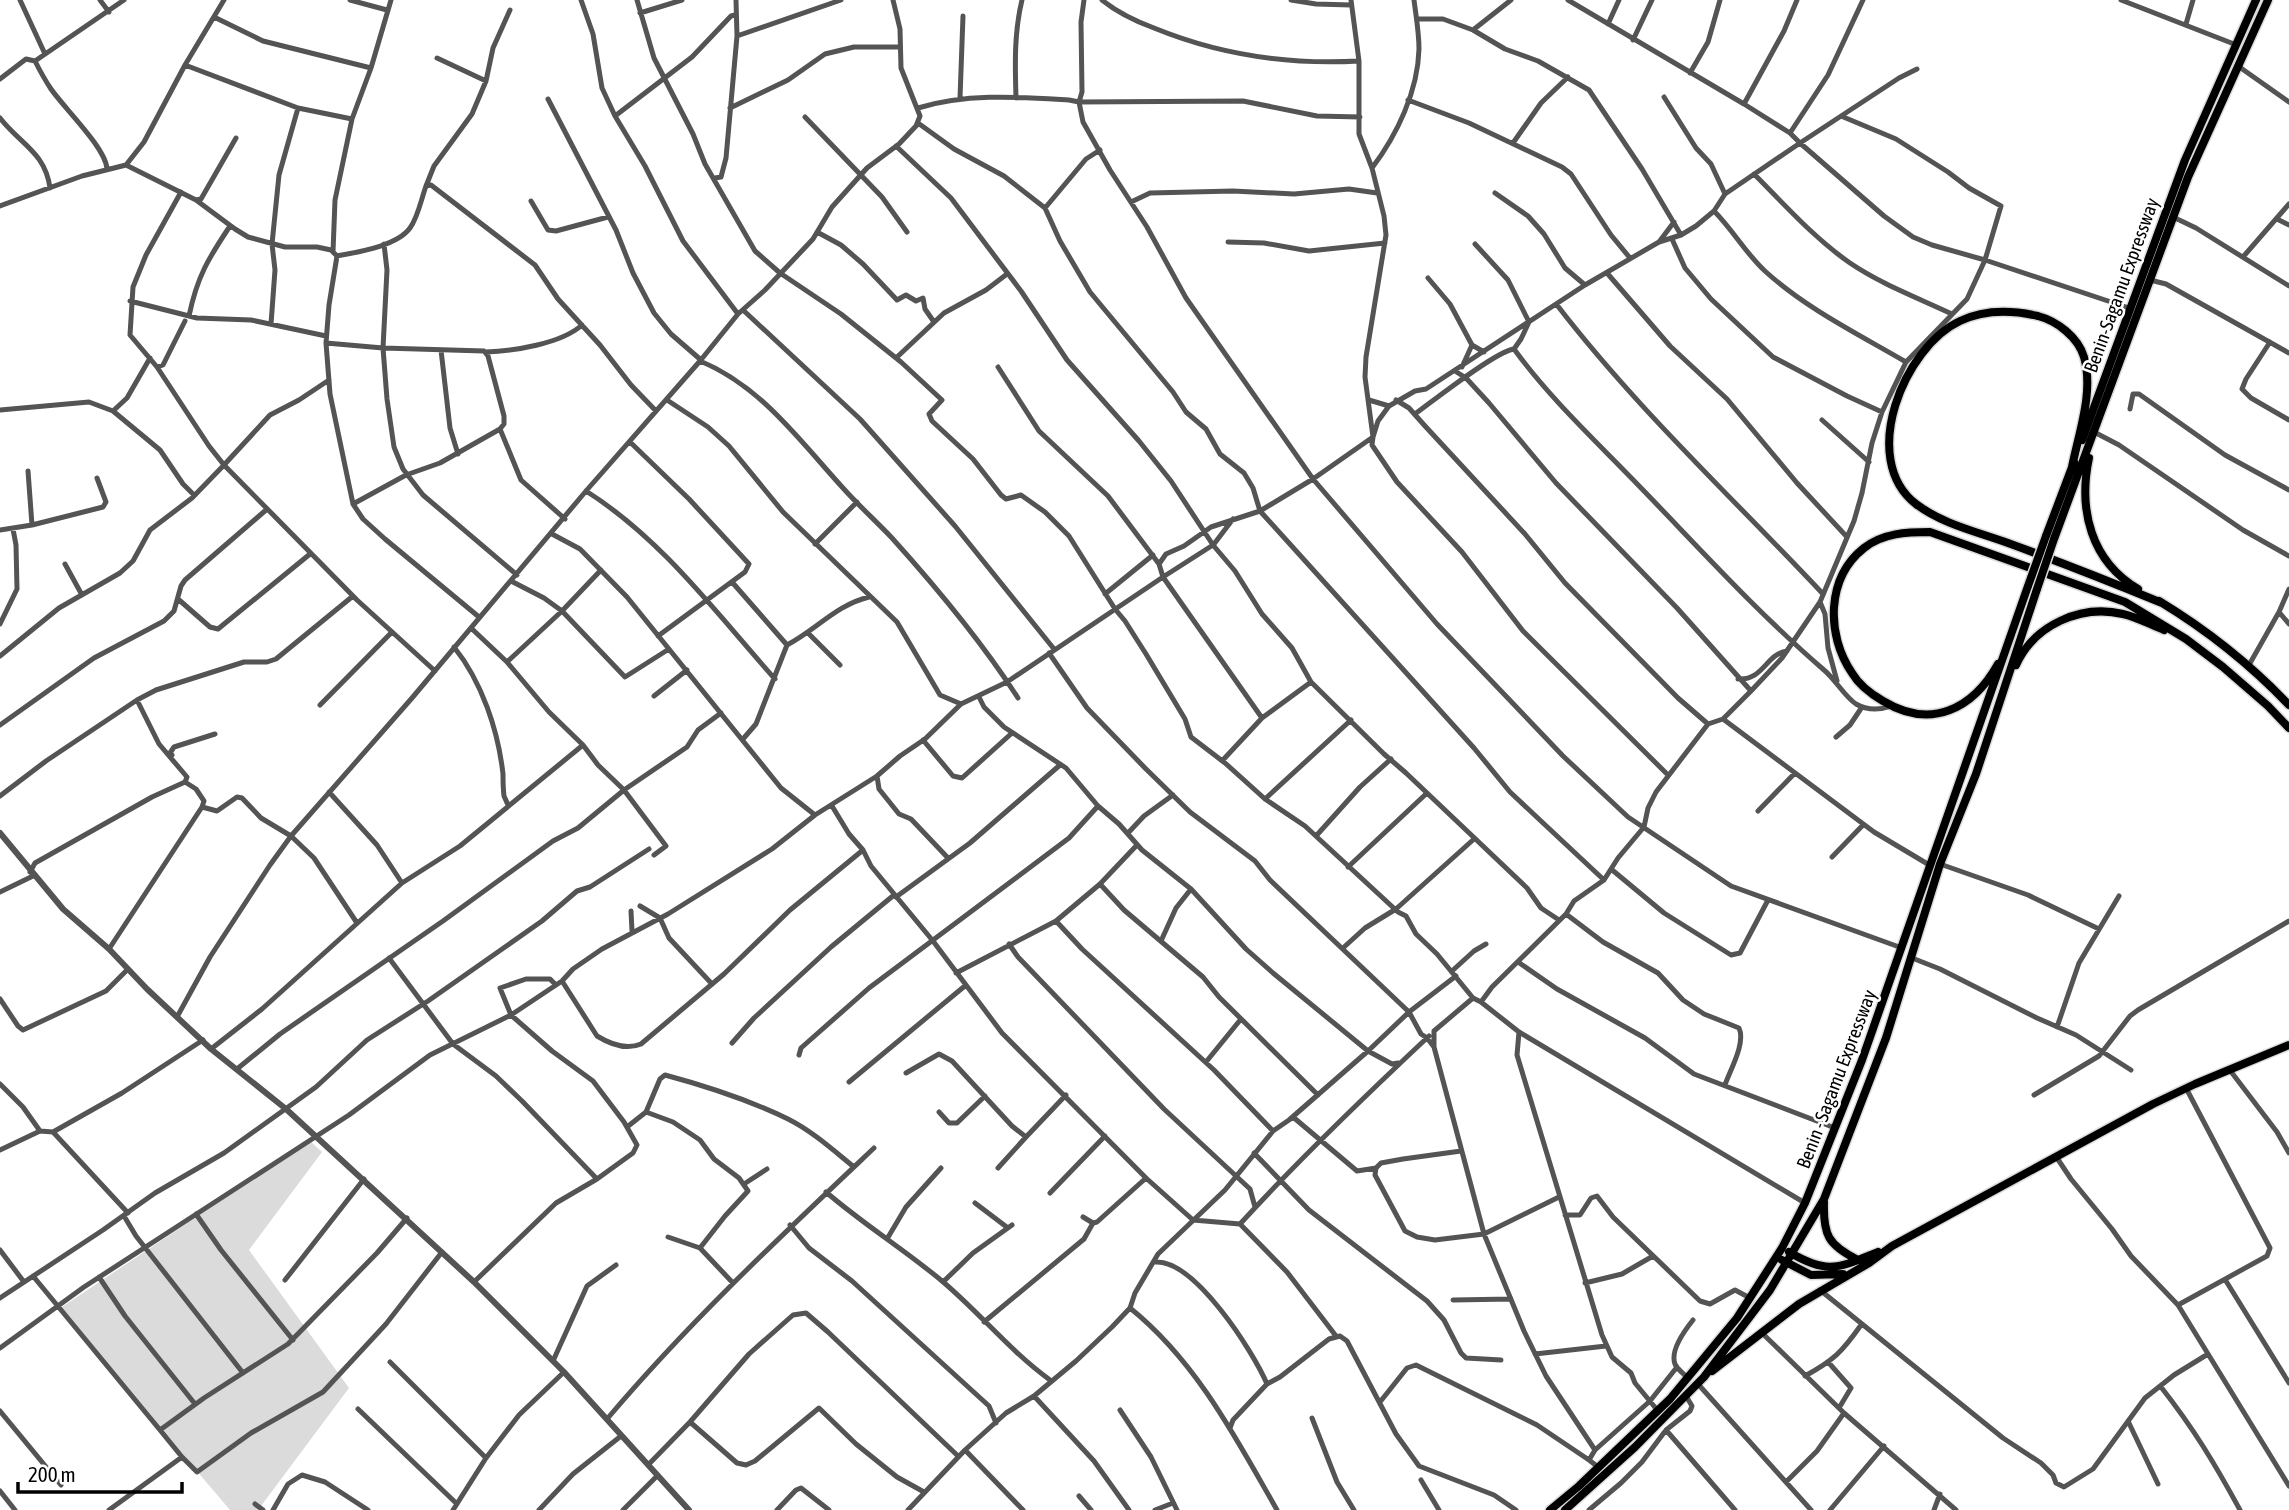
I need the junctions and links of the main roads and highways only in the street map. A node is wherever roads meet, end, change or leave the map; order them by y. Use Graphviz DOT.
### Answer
graph roads {
  1 [pos="2256,0"];
  2 [pos="2268,0"];
  3 [pos="2094,432"];
  4 [pos="2072,467"];
  5 [pos="2050,537"];
  6 [pos="2033,587"];
  7 [pos="2162,603"];
  8 [pos="2011,639"];
  9 [pos="2186,639"];
  10 [pos="1999,703"];
  11 [pos="2289,705"];
  12 [pos="2289,728"];
  13 [pos="2289,1045"];
  14 [pos="1824,1199"];
  15 [pos="1782,1248"];
  16 [pos="1887,1248"];
  17 [pos="1792,1254"];
  18 [pos="1776,1256"];
  19 [pos="1858,1260"];
  20 [pos="1787,1263"];
  21 [pos="1849,1273"];
  22 [pos="1701,1381"];
  23 [pos="1550,1510"];
  24 [pos="1564,1510"];
  1 -- 4 [label="highway, Benin-Sagamu Expressway"];
  2 -- 3 [label="highway"];
  3 -- 5 [label="highway"];
  3 -- 7 [label="highway"];
  4 -- 5 [label="highway, Benin-Sagamu Expressway"];
  4 -- 7 [label="highway"];
  5 -- 6 [label="highway, bridge"];
  6 -- 8 [label="highway, Benin - Sagamu Expressway"];
  6 -- 10 [label="highway"];
  7 -- 11 [label="highway"];
  8 -- 9 [label="highway"];
  8 -- 15 [label="highway, Benin - Sagamu Expressway"];
  9 -- 10 [label="highway"];
  9 -- 12 [label="highway"];
  10 -- 14 [label="highway"];
  13 -- 16 [label="highway"];
  14 -- 17 [label="highway"];
  14 -- 19 [label="highway"];
  15 -- 17 [label="highway"];
  15 -- 18 [label="highway, Benin - Sagamu Expressway"];
  16 -- 19 [label="highway"];
  16 -- 21 [label="highway"];
  17 -- 19 [label="highway"];
  17 -- 20 [label="highway"];
  18 -- 20 [label="highway"];
  18 -- 23 [label="highway, Benin - Sagamu Expressway"];
  20 -- 21 [label="highway"];
  20 -- 22 [label="highway"];
  21 -- 22 [label="highway"];
  22 -- 24 [label="highway"];
}
